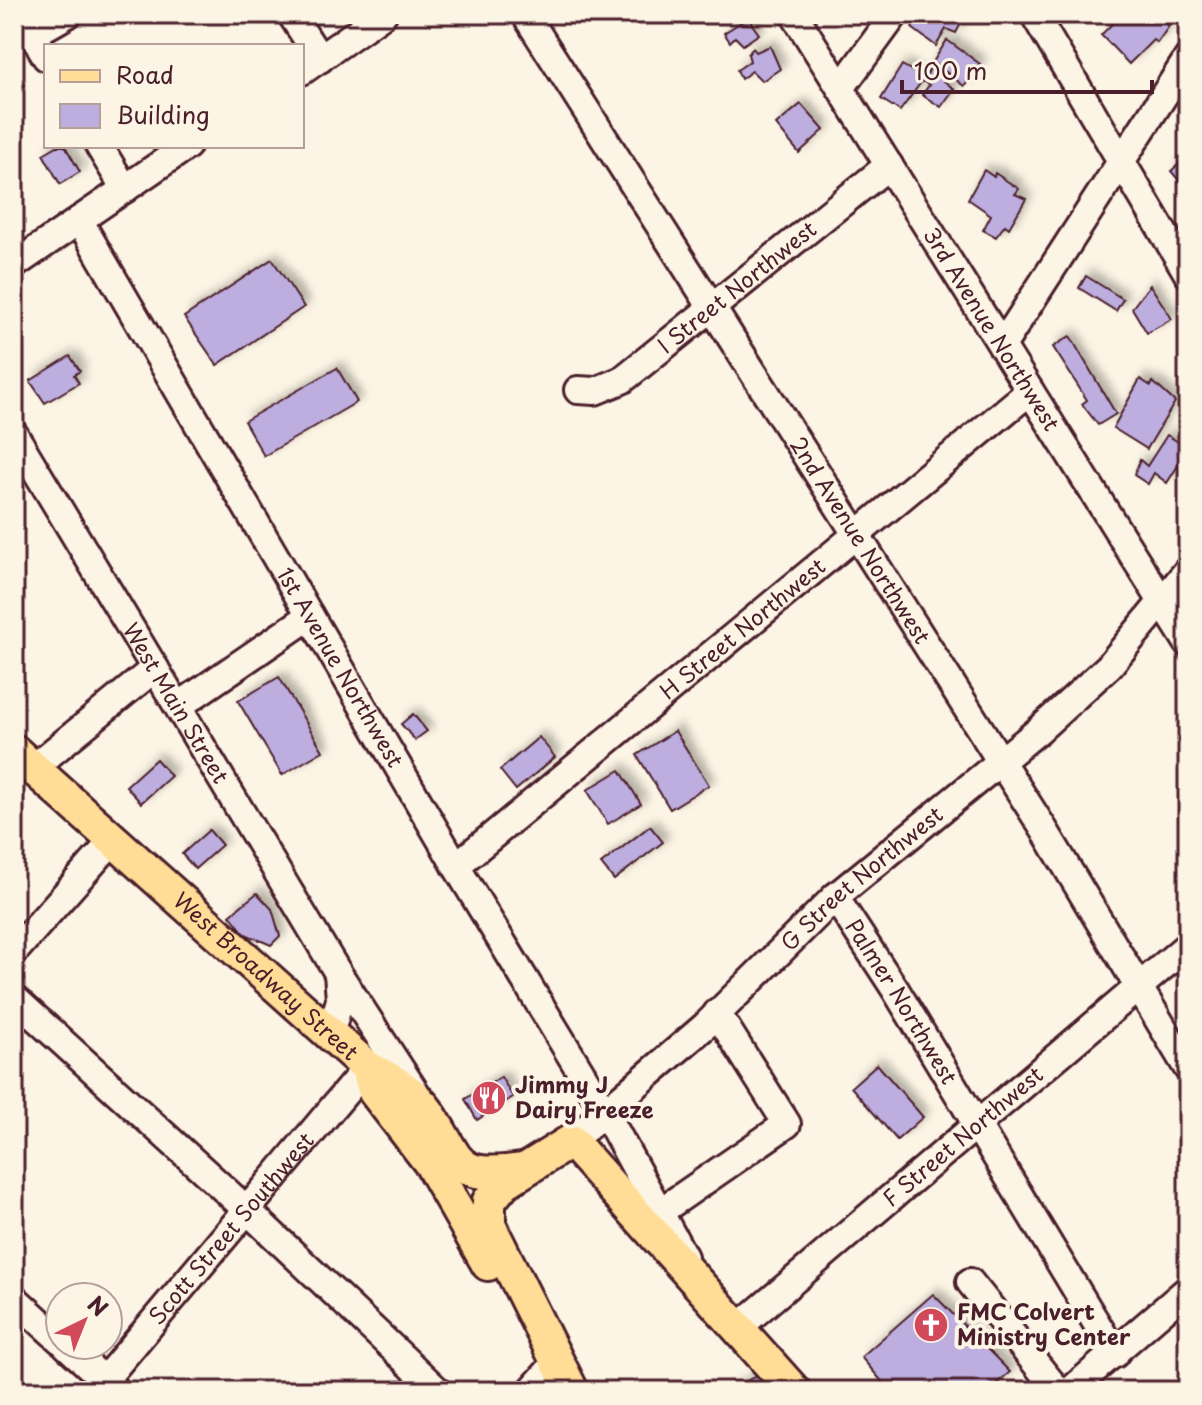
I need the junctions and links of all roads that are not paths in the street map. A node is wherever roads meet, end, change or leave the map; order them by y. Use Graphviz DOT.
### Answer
graph roads {
  1 [pos="68,14"];
  2 [pos="291,14"];
  3 [pos="383,14"];
  4 [pos="525,14"];
  5 [pos="794,14"];
  6 [pos="895,14"];
  7 [pos="1034,14"];
  8 [pos="33,35"];
  9 [pos="303,44"];
  10 [pos="1188,58"];
  11 [pos="311,65"];
  12 [pos="841,88"];
  13 [pos="100,148"];
  14 [pos="184,148"];
  15 [pos="1121,161"];
  16 [pos="889,165"];
  17 [pos="125,189"];
  18 [pos="79,220"];
  19 [pos="14,265"];
  20 [pos="1188,274"];
  21 [pos="712,310"];
  22 [pos="1002,346"];
  23 [pos="578,390"];
  24 [pos="1030,391"];
  25 [pos="14,434"];
  26 [pos="855,536"];
  27 [pos="1188,570"];
  28 [pos="1163,603"];
  29 [pos="310,616"];
  30 [pos="1188,643"];
  31 [pos="155,668"];
  32 [pos="180,705"];
  33 [pos="24,759"];
  34 [pos="1000,762"];
  35 [pos="114,839"];
  36 [pos="456,866"];
  37 [pos="835,897"];
  38 [pos="1188,945"];
  39 [pos="14,952"];
  40 [pos="338,973"];
  41 [pos="1139,987"];
  42 [pos="14,998"];
  43 [pos="717,1013"];
  44 [pos="330,1034"];
  45 [pos="367,1067"];
  46 [pos="1188,1069"];
  47 [pos="426,1110"];
  48 [pos="605,1112"];
  49 [pos="976,1123"];
  50 [pos="571,1141"];
  51 [pos="522,1170"];
  52 [pos="248,1211"];
  53 [pos="661,1211"];
  54 [pos="695,1279"];
  55 [pos="970,1282"];
  56 [pos="1188,1289"];
  57 [pos="14,1298"];
  58 [pos="44,1325"];
  59 [pos="739,1327"];
  60 [pos="1115,1354"];
  61 [pos="81,1361"];
  62 [pos="556,1363"];
  63 [pos="105,1387"];
  64 [pos="1073,1389"];
  65 [pos="438,1391"];
  66 [pos="531,1391"];
  67 [pos="572,1391"];
  68 [pos="794,1391"];
  1 -- 8 [label="street"];
  2 -- 9 [label="street"];
  3 -- 11 [label="street"];
  4 -- 21 [label="street, 2nd Avenue Northwest"];
  5 -- 12 [label="street, 3rd Avenue Northwest"];
  6 -- 12 [label="street"];
  7 -- 15 [label="street"];
  10 -- 15 [label="street"];
  12 -- 16 [label="street, 3rd Avenue Northwest"];
  13 -- 17 [label="street"];
  14 -- 17 [label="street"];
  15 -- 20 [label="street"];
  15 -- 22 [label="street"];
  16 -- 21 [label="street, I Street Northwest"];
  16 -- 22 [label="street, 3rd Avenue Northwest"];
  17 -- 18 [label="street"];
  18 -- 19 [label="street"];
  18 -- 29 [label="street, 1st Avenue Northwest"];
  21 -- 23 [label="street, I Street Northwest"];
  21 -- 26 [label="street, 2nd Avenue Northwest"];
  22 -- 24 [label="street, 3rd Avenue Northwest"];
  24 -- 26 [label="street, H Street Northwest"];
  24 -- 28 [label="street, 3rd Avenue Northwest"];
  25 -- 31 [label="street, West Main Street"];
  26 -- 34 [label="street, 2nd Avenue Northwest"];
  26 -- 36 [label="street, H Street Northwest"];
  27 -- 28 [label="street, G Street Northwest"];
  28 -- 30 [label="street, 3rd Avenue Northwest"];
  28 -- 34 [label="street, G Street Northwest"];
  29 -- 32 [label="street"];
  29 -- 36 [label="street, 1st Avenue Northwest"];
  31 -- 32 [label="street, West Main Street"];
  31 -- 33 [label="street"];
  32 -- 40 [label="street, West Main Street"];
  33 -- 35 [label="main road, West Broadway Street"];
  34 -- 37 [label="street, G Street Northwest"];
  34 -- 41 [label="street, 2nd Avenue Northwest"];
  35 -- 39 [label="street"];
  35 -- 44 [label="main road, West Broadway Street"];
  36 -- 48 [label="street, 1st Avenue Northwest"];
  37 -- 43 [label="street, G Street Northwest"];
  37 -- 49 [label="street, Palmer Northwest"];
  38 -- 41 [label="street, F Street Northwest"];
  40 -- 44 [label="street"];
  40 -- 47 [label="street, West Main Street"];
  41 -- 46 [label="street, 2nd Avenue Northwest"];
  41 -- 49 [label="street, F Street Northwest"];
  42 -- 52 [label="street"];
  43 -- 48 [label="street, G Street Northwest"];
  43 -- 53 [label="street"];
  44 -- 45 [label="main road, West Broadway Street"];
  45 -- 47 [label="main road, West Broadway Street"];
  45 -- 52 [label="street, Scott Street Southwest"];
  45 -- 62 [label="main road"];
  47 -- 51 [label="main road, West Broadway Street"];
  48 -- 50 [label="street, G Street Northwest"];
  48 -- 53 [label="street"];
  49 -- 59 [label="street, F Street Northwest"];
  49 -- 60 [label="street, Palmer Northwest"];
  50 -- 51 [label="main road, G Street Northwest"];
  50 -- 54 [label="main road"];
  51 -- 62 [label="main road"];
  52 -- 63 [label="street, Scott Street Southwest"];
  52 -- 65 [label="street"];
  53 -- 54 [label="street"];
  54 -- 59 [label="main road"];
  55 -- 64 [label="street"];
  56 -- 60 [label="street"];
  57 -- 58 [label="street"];
  59 -- 68 [label="main road"];
  60 -- 64 [label="street"];
  61 -- 63 [label="street"];
  62 -- 66 [label="street"];
  62 -- 67 [label="main road"];
}
